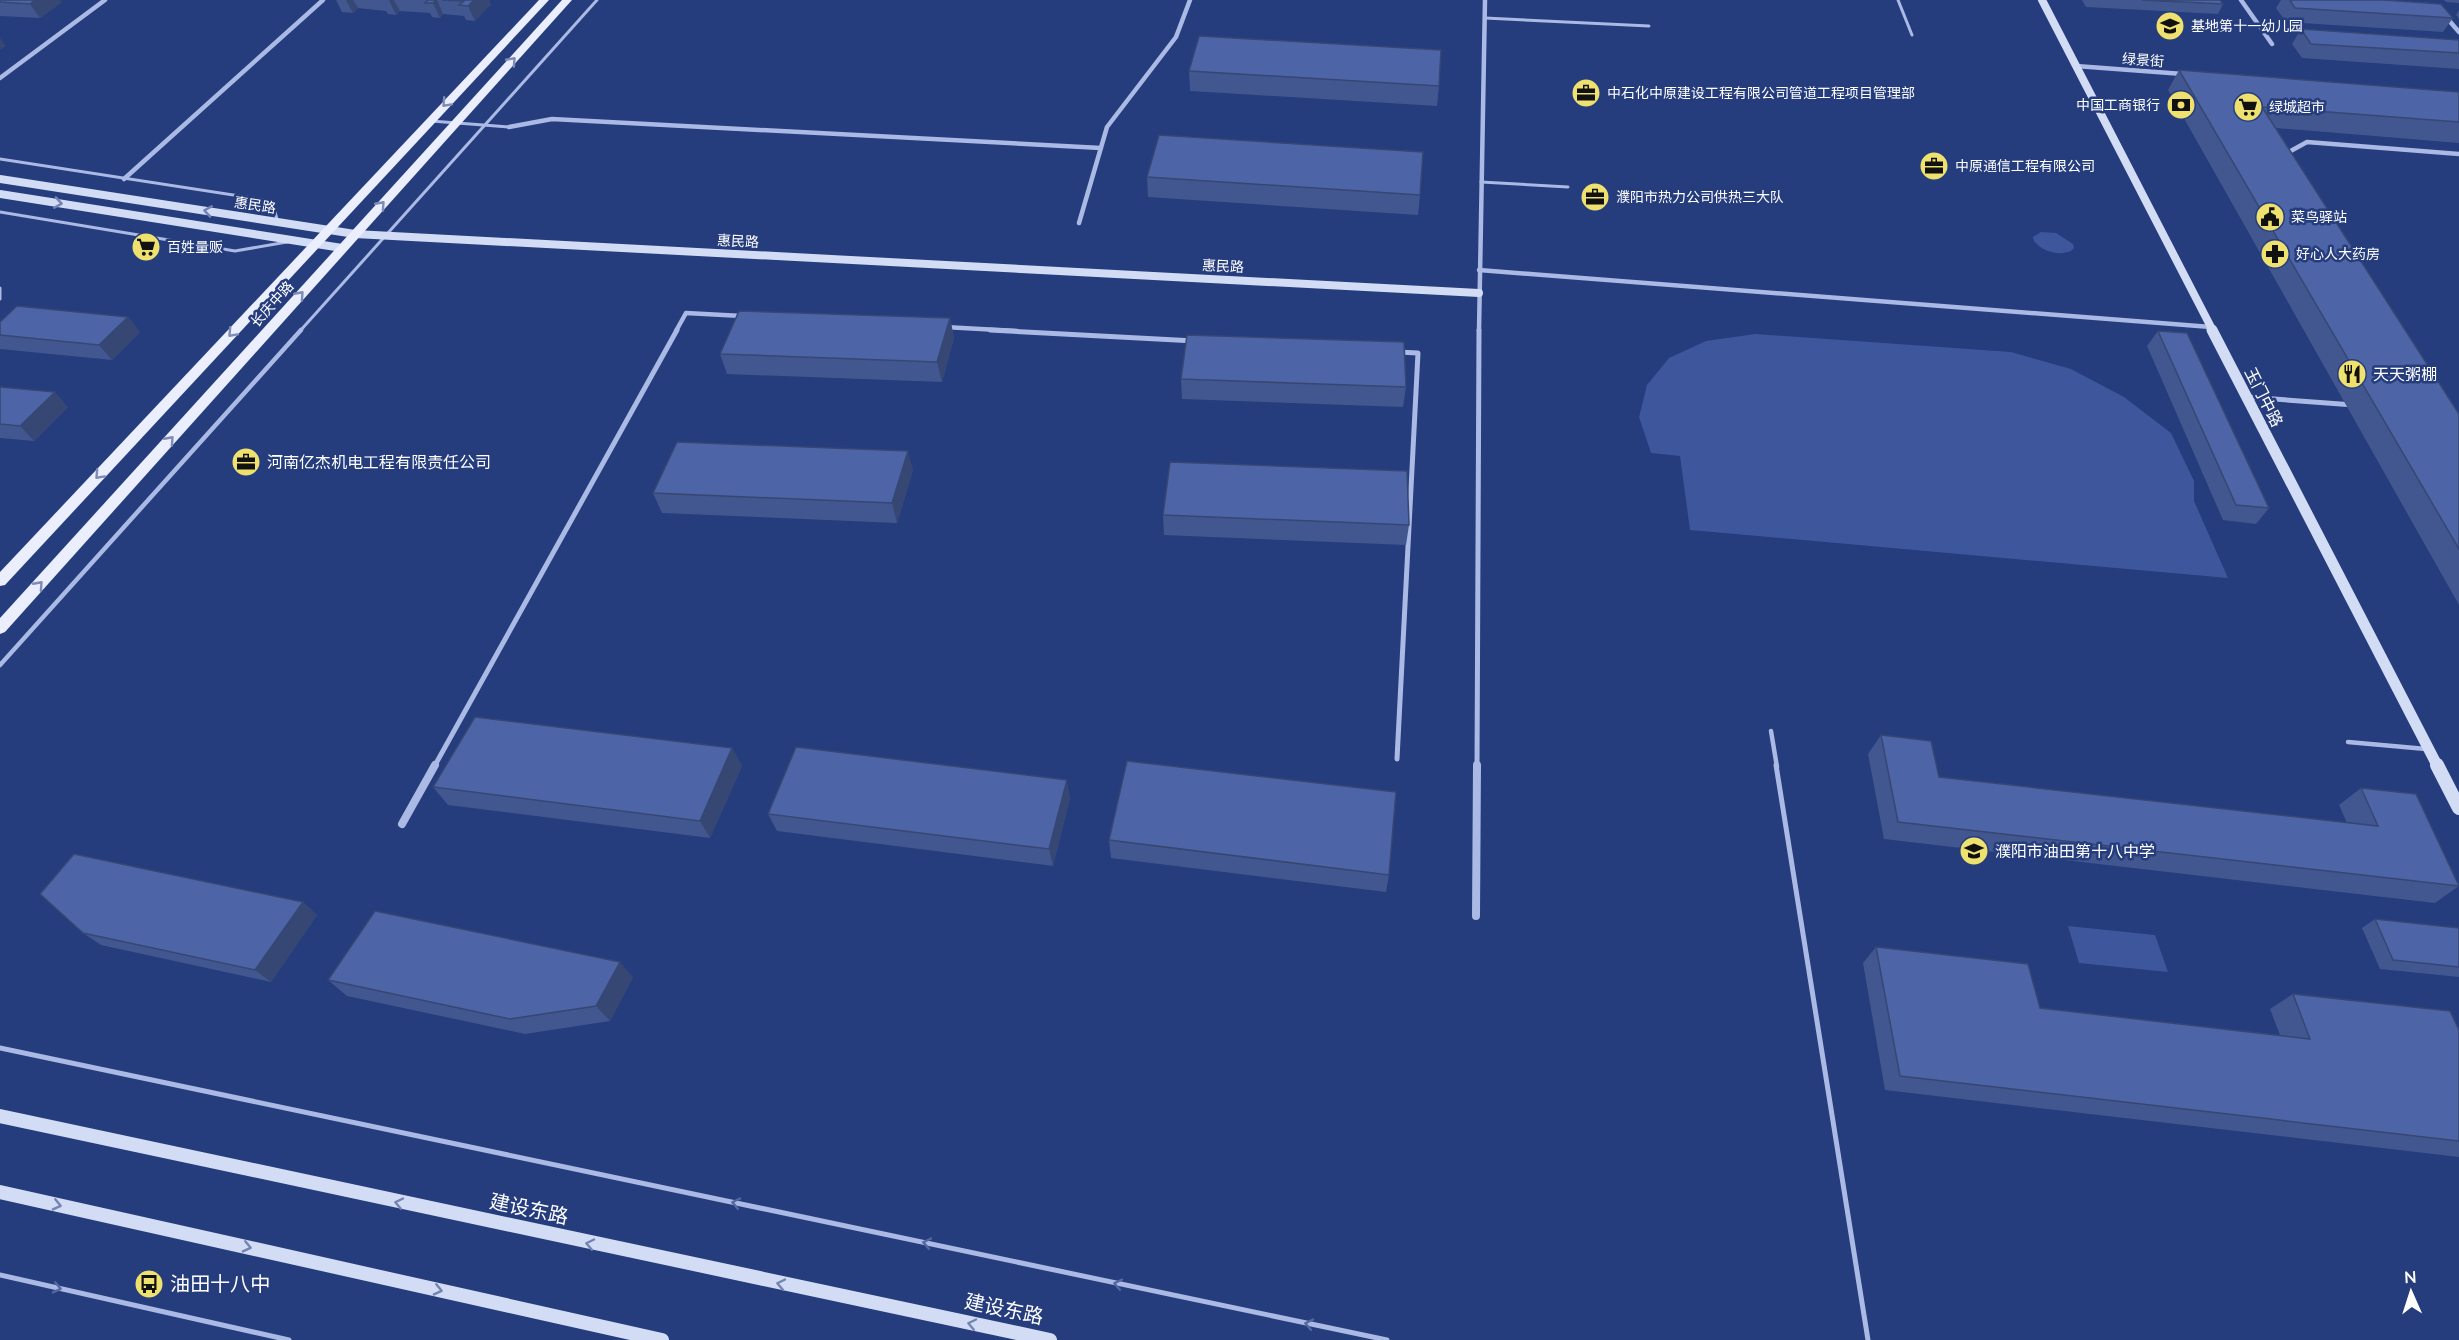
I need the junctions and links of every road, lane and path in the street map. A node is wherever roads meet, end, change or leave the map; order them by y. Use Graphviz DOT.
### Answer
graph roads {
  1 [pos="105,0"];
  2 [pos="323,0"];
  3 [pos="544,0"];
  4 [pos="567,0"];
  5 [pos="597,0"];
  6 [pos="1190,0"];
  7 [pos="1485,0"];
  8 [pos="1898,0"];
  9 [pos="2042,0"];
  10 [pos="2241,0"];
  11 [pos="2439,8"];
  12 [pos="1485,18"];
  13 [pos="1649,26"];
  14 [pos="2459,32"];
  15 [pos="1912,36"];
  16 [pos="2272,44"];
  17 [pos="2076,66"];
  18 [pos="2184,74"];
  19 [pos="0,78"];
  20 [pos="430,121"];
  21 [pos="456,123"];
  22 [pos="485,125"];
  23 [pos="509,127"];
  24 [pos="1101,148"];
  25 [pos="2459,154"];
  26 [pos="0,159"];
  27 [pos="2294,163"];
  28 [pos="0,179"];
  29 [pos="124,179"];
  30 [pos="1481,182"];
  31 [pos="1568,187"];
  32 [pos="0,194"];
  33 [pos="0,212"];
  34 [pos="279,222"];
  35 [pos="1078,222"];
  36 [pos="328,230"];
  37 [pos="355,234"];
  38 [pos="386,236"];
  39 [pos="294,241"];
  40 [pos="315,244"];
  41 [pos="342,249"];
  42 [pos="1479,270"];
  43 [pos="0,288"];
  44 [pos="1479,293"];
  45 [pos="0,299"];
  46 [pos="744,316"];
  47 [pos="931,326"];
  48 [pos="2211,327"];
  49 [pos="1203,341"];
  50 [pos="1394,351"];
  51 [pos="2247,397"];
  52 [pos="2366,406"];
  53 [pos="0,582"];
  54 [pos="0,628"];
  55 [pos="0,665"];
  56 [pos="1771,731"];
  57 [pos="2348,742"];
  58 [pos="2429,750"];
  59 [pos="1397,759"];
  60 [pos="2459,808"];
  61 [pos="402,824"];
  62 [pos="1476,916"];
  63 [pos="0,1048"];
  64 [pos="0,1116"];
  65 [pos="0,1192"];
  66 [pos="0,1275"];
  67 [pos="289,1340"];
  68 [pos="662,1340"];
  69 [pos="1050,1340"];
  70 [pos="1387,1340"];
  71 [pos="1868,1340"];
  1 -- 19 [label="street"];
  2 -- 29 [label="street"];
  3 -- 20 [label="main road, 长庆中路, one-way"];
  21 -- 4 [label="main road, 长庆中路, one-way"];
  5 -- 22 [label="lane"];
  6 -- 24 [label="street"];
  7 -- 12 [label="street"];
  8 -- 15 [label="lane"];
  9 -- 17 [label="street, 玉门中路"];
  10 -- 16 [label="street"];
  11 -- 14 [label="street"];
  12 -- 13 [label="lane"];
  12 -- 30 [label="street"];
  17 -- 18 [label="street, 绿景街"];
  17 -- 48 [label="street, 玉门中路"];
  20 -- 21 [label="lane"];
  20 -- 36 [label="main road, 长庆中路"];
  21 -- 22 [label="lane"];
  37 -- 21 [label="main road, 长庆中路, one-way"];
  22 -- 23 [label="lane"];
  22 -- 38 [label="lane"];
  23 -- 24 [label="street"];
  24 -- 35 [label="street"];
  25 -- 27 [label="street"];
  26 -- 29 [label="lane"];
  34 -- 28 [label="street, 惠民路, one-way"];
  29 -- 34 [label="lane"];
  30 -- 31 [label="lane"];
  30 -- 42 [label="street"];
  32 -- 39 [label="street, 惠民路, one-way"];
  33 -- 39 [label="lane"];
  34 -- 36 [label="street, 惠民路"];
  36 -- 37 [label="street, 惠民路"];
  36 -- 40 [label="main road, 长庆中路"];
  37 -- 38 [label="street, 惠民路"];
  37 -- 41 [label="main road, 长庆中路"];
  38 -- 44 [label="street, 惠民路"];
  38 -- 55 [label="lane"];
  39 -- 40 [label="street, 惠民路"];
  40 -- 41 [label="street, 惠民路"];
  40 -- 53 [label="main road, 长庆中路, one-way"];
  54 -- 41 [label="main road, 长庆中路, one-way"];
  42 -- 44 [label="street"];
  42 -- 48 [label="street"];
  43 -- 45 [label="lane"];
  44 -- 62 [label="street"];
  46 -- 61 [label="street"];
  47 -- 49 [label="street"];
  48 -- 51 [label="street, 玉门中路"];
  50 -- 59 [label="street"];
  51 -- 52 [label="street"];
  51 -- 58 [label="street, 玉门中路"];
  56 -- 71 [label="lane"];
  57 -- 58 [label="lane"];
  58 -- 60 [label="street, 玉门中路"];
  70 -- 63 [label="lane, one-way"];
  69 -- 64 [label="street, 建设东路, one-way"];
  65 -- 68 [label="street, one-way"];
  66 -- 67 [label="lane, one-way"];
}
